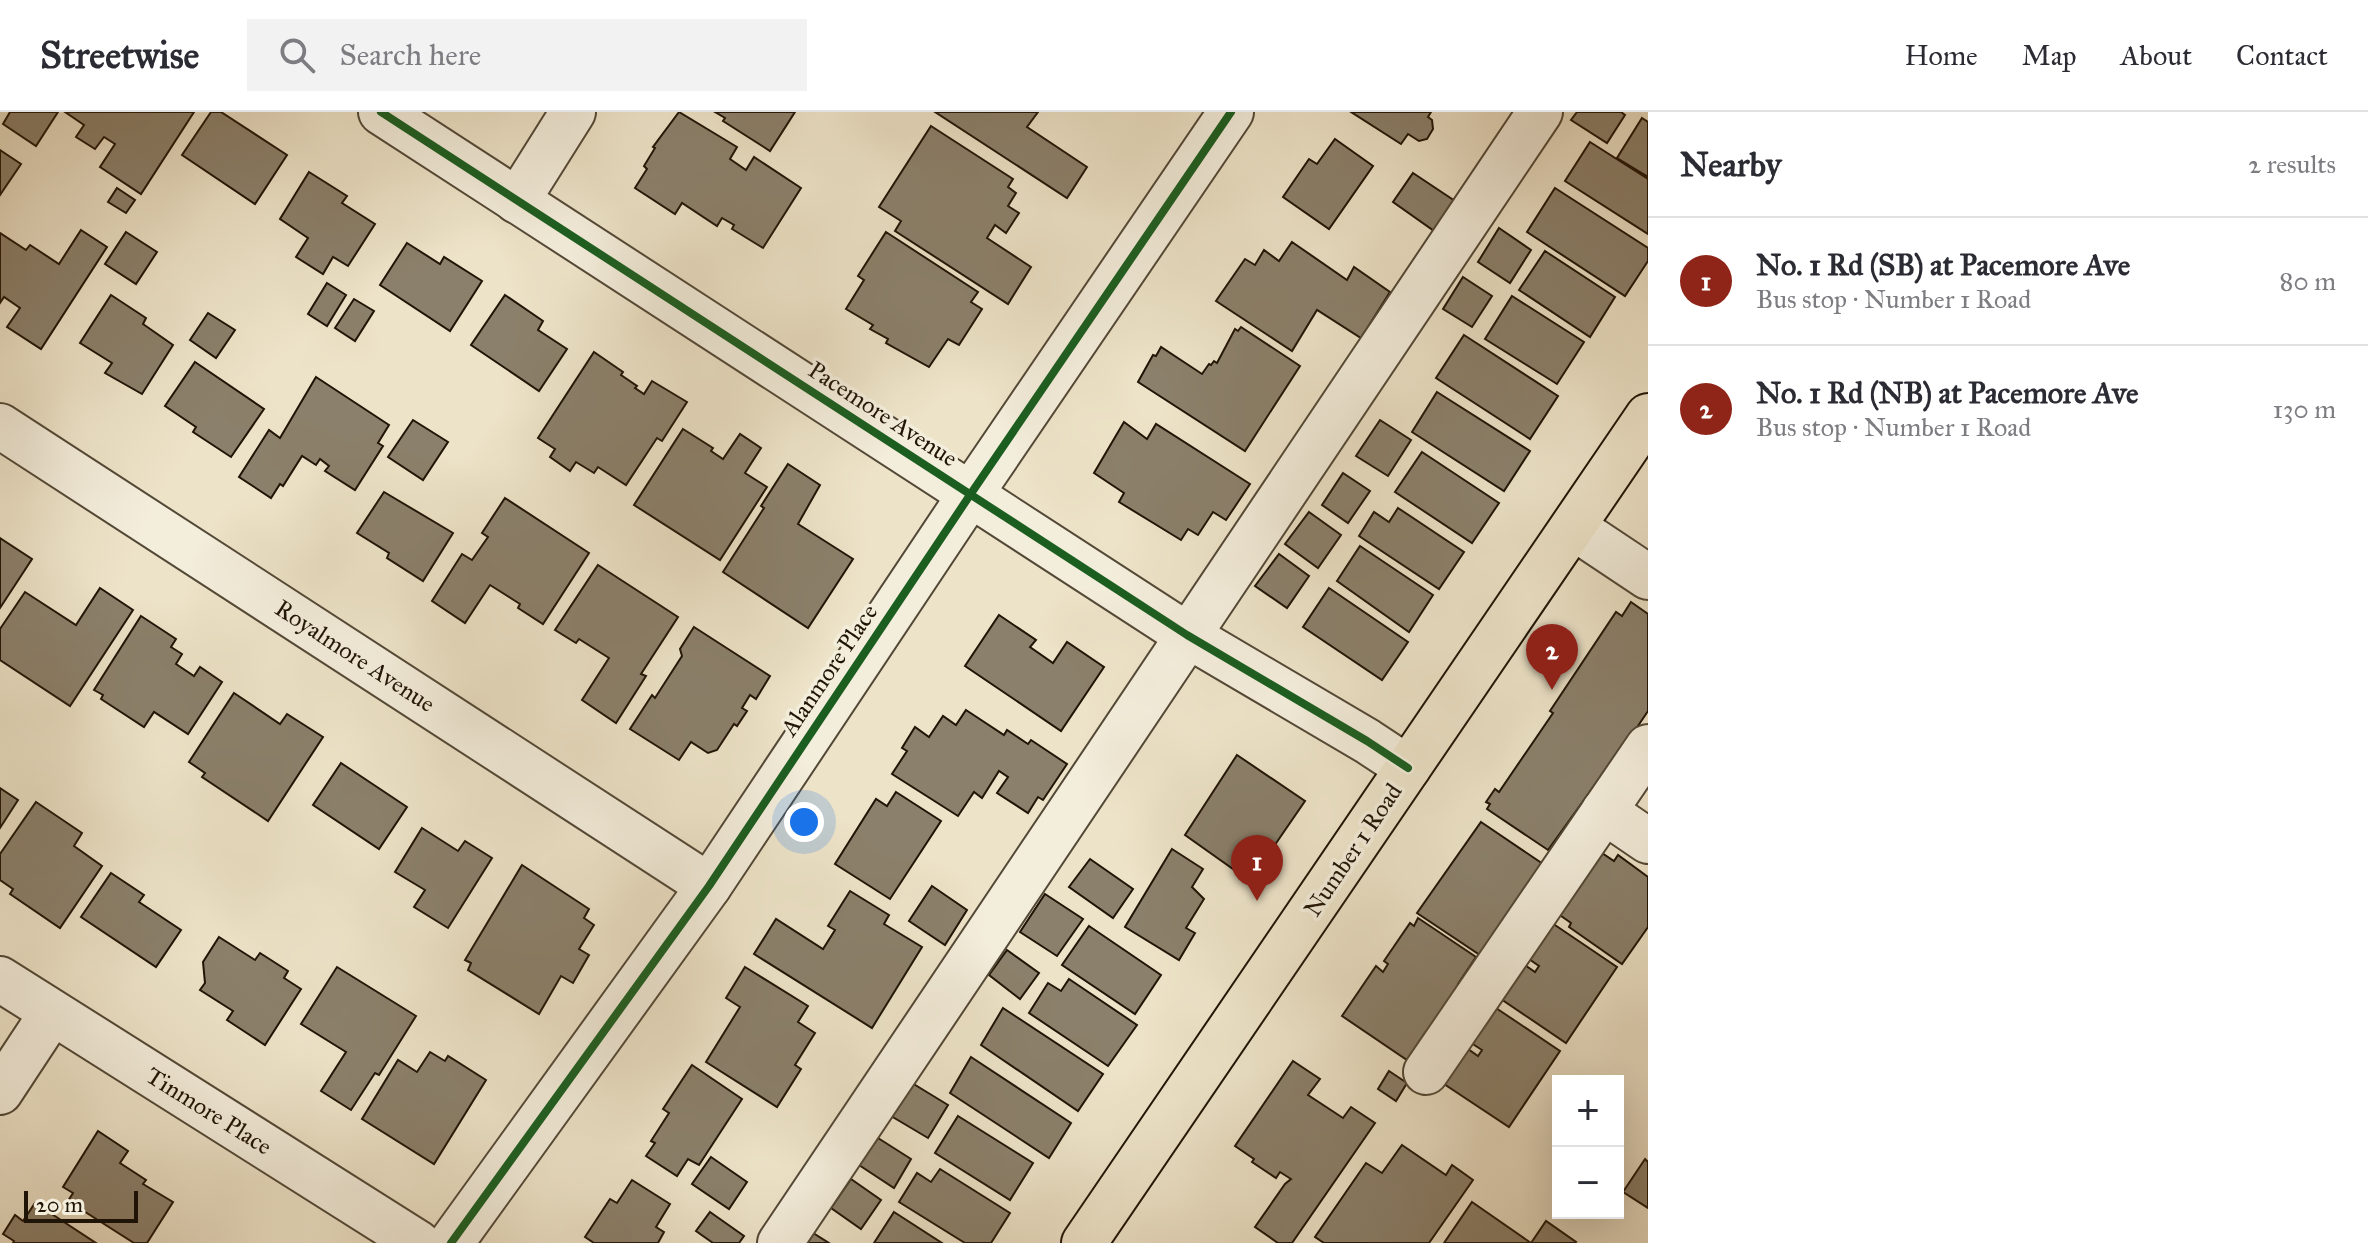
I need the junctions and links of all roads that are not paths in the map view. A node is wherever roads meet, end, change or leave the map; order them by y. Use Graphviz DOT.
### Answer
graph roads {
  1 [pos="381,112"];
  2 [pos="573,112"];
  3 [pos="1231,112"];
  4 [pos="1540,112"];
  5 [pos="517,201"];
  6 [pos="1648,416"];
  7 [pos="0,426"];
  8 [pos="970,495"];
  9 [pos="1573,527"];
  10 [pos="1648,577"];
  11 [pos="1187,635"];
  12 [pos="1648,747"];
  13 [pos="1408,768"];
  14 [pos="1604,811"];
  15 [pos="1648,841"];
  16 [pos="709,886"];
  17 [pos="0,979"];
  18 [pos="52,1013"];
  19 [pos="1426,1072"];
  20 [pos="0,1092"];
  21 [pos="1098,1238"];
  22 [pos="418,1243"];
  23 [pos="451,1243"];
  24 [pos="780,1243"];
  1 -- 5 [label="street, Pacemore Avenue"];
  2 -- 5 [label="street"];
  3 -- 8 [label="street, Alanmore Place"];
  4 -- 11 [label="street"];
  5 -- 8 [label="street, Pacemore Avenue"];
  6 -- 9 [label="main road, Number 1 Road"];
  7 -- 16 [label="street, Royalmore Avenue"];
  8 -- 11 [label="street, Pacemore Avenue"];
  8 -- 16 [label="street, Alanmore Place"];
  9 -- 10 [label="street"];
  9 -- 13 [label="main road, Number 1 Road"];
  11 -- 13 [label="street, Pacemore Avenue"];
  11 -- 24 [label="street"];
  12 -- 14 [label="street"];
  13 -- 21 [label="main road, Number 1 Road"];
  14 -- 15 [label="street"];
  14 -- 19 [label="street"];
  16 -- 23 [label="street, Alanmore Place"];
  17 -- 18 [label="street, Tinmore Place"];
  18 -- 20 [label="street"];
  18 -- 22 [label="street, Tinmore Place"];
}
